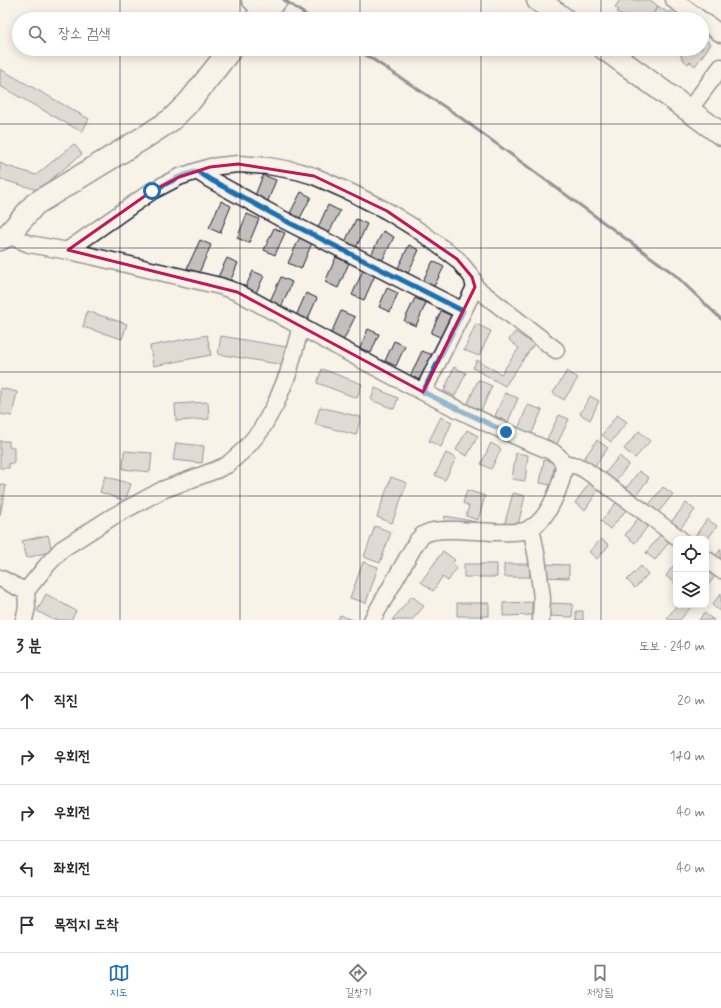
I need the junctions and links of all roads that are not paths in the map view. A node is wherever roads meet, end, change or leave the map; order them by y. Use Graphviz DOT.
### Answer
graph roads {
  1 [pos="538,0"];
  2 [pos="674,0"];
  3 [pos="554,12"];
  4 [pos="690,12"];
  5 [pos="709,26"];
  6 [pos="721,34"];
  7 [pos="225,56"];
  8 [pos="615,56"];
  9 [pos="721,67"];
  10 [pos="689,110"];
  11 [pos="721,134"];
  12 [pos="197,171"];
  13 [pos="4,237"];
  14 [pos="68,250"];
  15 [pos="475,287"];
  16 [pos="463,311"];
  17 [pos="300,326"];
  18 [pos="556,350"];
  19 [pos="423,392"];
  20 [pos="564,462"];
  21 [pos="531,527"];
  22 [pos="676,536"];
  23 [pos="709,561"];
  24 [pos="721,570"];
  25 [pos="0,578"];
  26 [pos="26,591"];
  27 [pos="24,620"];
  28 [pos="372,620"];
  29 [pos="541,620"];
  1 -- 3 [label="main road"];
  2 -- 4 [label="street"];
  5 -- 6 [label="street"];
  7 -- 13 [label="main road"];
  8 -- 10 [label="main road"];
  9 -- 10 [label="street"];
  10 -- 11 [label="main road"];
  12 -- 14 [label="street"];
  12 -- 15 [label="street"];
  12 -- 16 [label="street"];
  13 -- 14 [label="street"];
  14 -- 17 [label="street"];
  15 -- 16 [label="street"];
  15 -- 18 [label="street"];
  16 -- 19 [label="street"];
  17 -- 19 [label="street"];
  17 -- 26 [label="street"];
  19 -- 20 [label="street"];
  20 -- 21 [label="street"];
  20 -- 22 [label="street"];
  21 -- 28 [label="street"];
  21 -- 29 [label="street"];
  23 -- 24 [label="street"];
  25 -- 26 [label="street"];
  26 -- 27 [label="street"];
}
